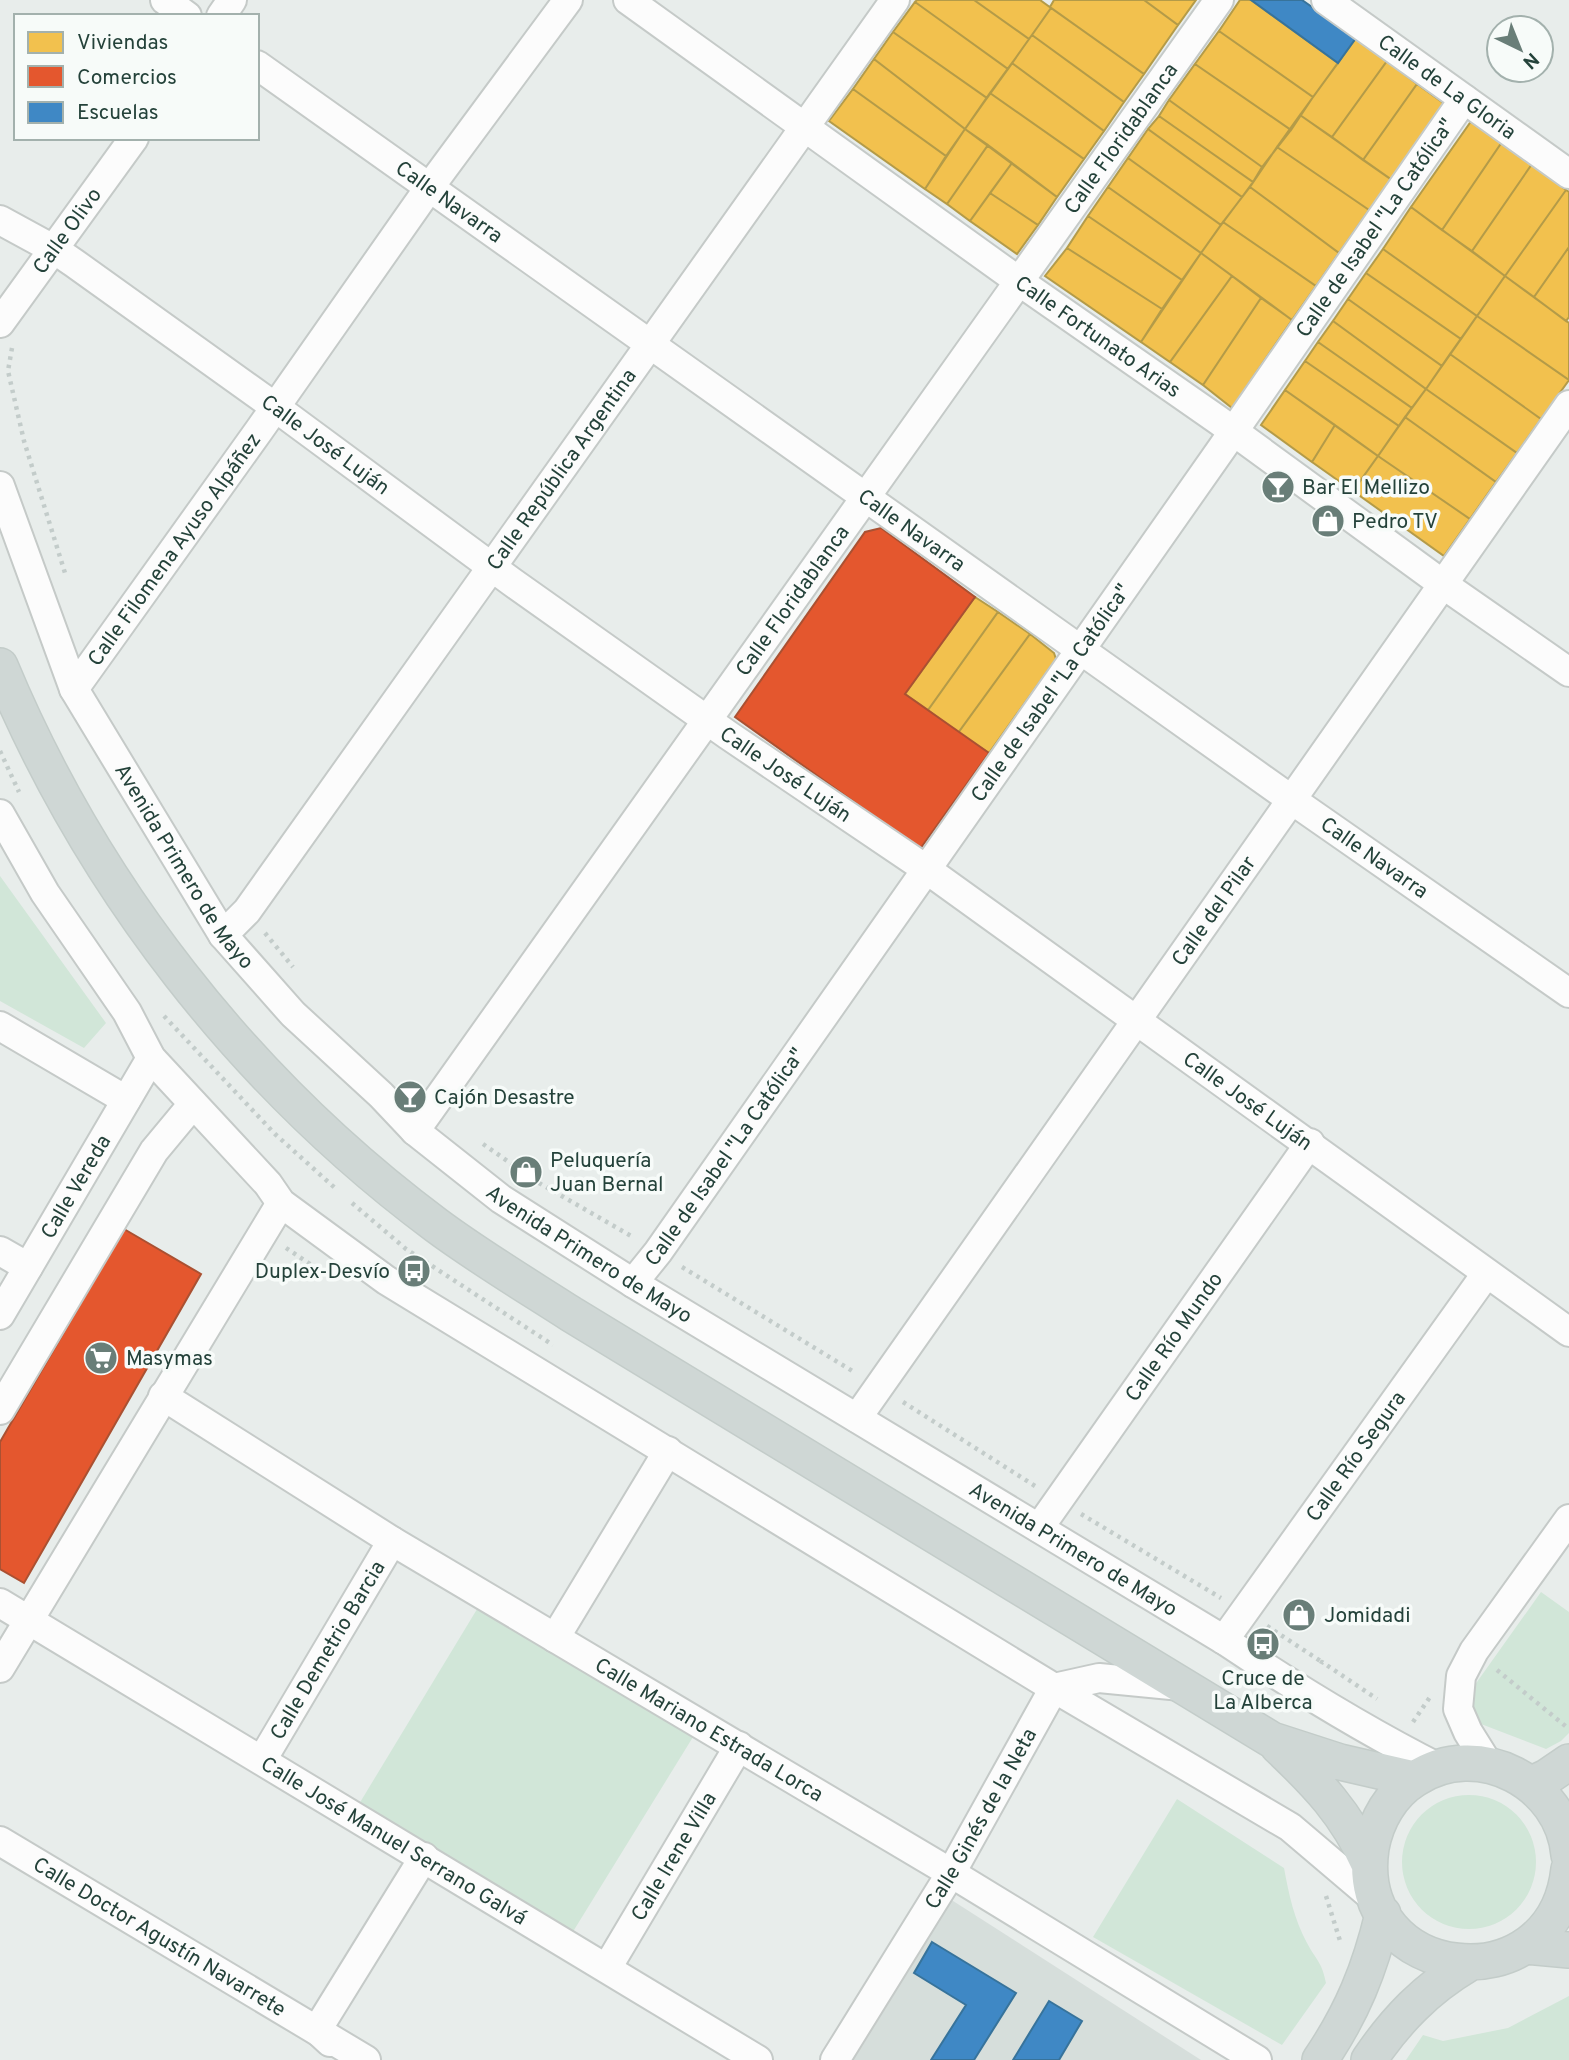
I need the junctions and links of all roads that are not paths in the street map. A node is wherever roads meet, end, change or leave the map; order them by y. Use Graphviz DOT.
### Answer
graph roads {
  1 [pos="165,0"];
  2 [pos="568,0"];
  3 [pos="628,0"];
  4 [pos="895,0"];
  5 [pos="1219,0"];
  6 [pos="1326,0"];
  7 [pos="184,14"];
  8 [pos="259,66"];
  9 [pos="1464,99"];
  10 [pos="804,127"];
  11 [pos="133,140"];
  12 [pos="1569,174"];
  13 [pos="429,188"];
  14 [pos="0,220"];
  15 [pos="55,250"];
  16 [pos="1020,282"];
  17 [pos="0,323"];
  18 [pos="652,345"];
  19 [pos="1569,405"];
  20 [pos="275,407"];
  21 [pos="1234,431"];
  22 [pos="0,486"];
  23 [pos="866,498"];
  24 [pos="491,567"];
  25 [pos="1444,584"];
  26 [pos="1080,648"];
  27 [pos="0,666"];
  28 [pos="1569,672"];
  29 [pos="74,689"];
  30 [pos="708,721"];
  31 [pos="1292,800"];
  32 [pos="0,814"];
  33 [pos="926,869"];
  34 [pos="223,935"];
  35 [pos="1569,993"];
  36 [pos="1136,1020"];
  37 [pos="0,1026"];
  38 [pos="150,1058"];
  39 [pos="126,1100"];
  40 [pos="193,1104"];
  41 [pos="415,1131"];
  42 [pos="1310,1143"];
  43 [pos="281,1203"];
  44 [pos="0,1251"];
  45 [pos="28,1267"];
  46 [pos="1486,1274"];
  47 [pos="633,1283"];
  48 [pos="0,1315"];
  49 [pos="1569,1332"];
  50 [pos="163,1396"];
  51 [pos="0,1410"];
  52 [pos="857,1418"];
  53 [pos="668,1451"];
  54 [pos="1569,1519"];
  55 [pos="1039,1528"];
  56 [pos="392,1541"];
  57 [pos="0,1603"];
  58 [pos="29,1620"];
  59 [pos="555,1638"];
  60 [pos="1224,1640"];
  61 [pos="0,1668"];
  62 [pos="1184,1687"];
  63 [pos="1054,1688"];
  64 [pos="1272,1740"];
  65 [pos="739,1746"];
  66 [pos="262,1760"];
  67 [pos="1569,1762"];
  68 [pos="1488,1764"];
  69 [pos="1426,1773"];
  70 [pos="1569,1776"];
  71 [pos="1532,1784"];
  72 [pos="1556,1812"];
  73 [pos="0,1841"];
  74 [pos="424,1857"];
  75 [pos="1369,1864"];
  76 [pos="1569,1872"];
  77 [pos="951,1873"];
  78 [pos="1379,1907"];
  79 [pos="1525,1946"];
  80 [pos="1569,1950"];
  81 [pos="1468,1964"];
  82 [pos="607,1968"];
  83 [pos="317,2030"];
  84 [pos="350,2060"];
  85 [pos="366,2060"];
  86 [pos="758,2060"];
  87 [pos="835,2060"];
  88 [pos="1257,2060"];
  89 [pos="1320,2060"];
  90 [pos="1368,2060"];
  1 -- 7 [label="street"];
  2 -- 13 [label="street, Calle Filomena Ayuso Alpáñez"];
  3 -- 10 [label="street, Calle Fortunato Arias"];
  4 -- 10 [label="street, Calle República Argentina"];
  5 -- 16 [label="street, Calle Floridablanca"];
  6 -- 9 [label="street, Calle de La Gloria"];
  8 -- 13 [label="street, Calle Navarra"];
  9 -- 12 [label="street, Calle de La Gloria"];
  9 -- 21 [label="street, Calle de Isabel \"La Católica\""];
  10 -- 16 [label="street, Calle Fortunato Arias"];
  10 -- 18 [label="street, Calle República Argentina"];
  11 -- 15 [label="street, Calle Olivo"];
  13 -- 18 [label="street, Calle Navarra"];
  13 -- 20 [label="street, Calle Filomena Ayuso Alpáñez"];
  14 -- 15 [label="street, Calle José Luján"];
  15 -- 17 [label="street, Calle Olivo"];
  15 -- 20 [label="street, Calle José Luján"];
  16 -- 21 [label="street, Calle Fortunato Arias"];
  16 -- 23 [label="street, Calle Floridablanca"];
  18 -- 23 [label="street, Calle Navarra"];
  18 -- 24 [label="street, Calle República Argentina"];
  19 -- 25 [label="street, Calle del Pilar"];
  20 -- 24 [label="street, Calle José Luján"];
  20 -- 29 [label="street, Calle Filomena Ayuso Alpáñez"];
  21 -- 25 [label="street, Calle Fortunato Arias"];
  21 -- 26 [label="street, Calle de Isabel \"La Católica\""];
  22 -- 29 [label="street, Avenida Primero de Mayo"];
  23 -- 26 [label="street, Calle Navarra"];
  23 -- 30 [label="street, Calle Floridablanca"];
  24 -- 30 [label="street, Calle José Luján"];
  24 -- 34 [label="street, Calle República Argentina"];
  25 -- 28 [label="street, Calle Fortunato Arias"];
  25 -- 31 [label="street, Calle del Pilar"];
  26 -- 31 [label="street, Calle Navarra"];
  26 -- 33 [label="street, Calle de Isabel \"La Católica\""];
  27 -- 62 [label="main road"];
  29 -- 34 [label="street, Avenida Primero de Mayo"];
  30 -- 33 [label="street, Calle José Luján"];
  30 -- 41 [label="street, Calle Floridablanca"];
  31 -- 35 [label="street, Calle Navarra"];
  31 -- 36 [label="street, Calle del Pilar"];
  32 -- 38 [label="street"];
  33 -- 36 [label="street, Calle José Luján"];
  33 -- 47 [label="street, Calle de Isabel \"La Católica\""];
  34 -- 41 [label="street, Avenida Primero de Mayo"];
  36 -- 42 [label="street, Calle José Luján"];
  36 -- 52 [label="street, Calle del Pilar"];
  37 -- 39 [label="street"];
  38 -- 39 [label="street, Calle Vereda"];
  38 -- 40 [label="street"];
  39 -- 45 [label="street, Calle Vereda"];
  40 -- 43 [label="street"];
  40 -- 51 [label="street"];
  41 -- 47 [label="street, Avenida Primero de Mayo"];
  42 -- 46 [label="street, Calle José Luján"];
  42 -- 55 [label="street, Calle Río Mundo"];
  43 -- 50 [label="street"];
  43 -- 53 [label="street"];
  44 -- 45 [label="street"];
  45 -- 48 [label="street, Calle Vereda"];
  46 -- 49 [label="street, Calle José Luján"];
  46 -- 60 [label="street, Calle Río Segura"];
  47 -- 52 [label="street, Avenida Primero de Mayo"];
  50 -- 56 [label="street, Calle Mariano Estrada Lorca"];
  50 -- 58 [label="street"];
  52 -- 55 [label="street, Avenida Primero de Mayo"];
  53 -- 59 [label="street"];
  53 -- 63 [label="street"];
  54 -- 68 [label="street"];
  55 -- 60 [label="street, Avenida Primero de Mayo"];
  56 -- 59 [label="street, Calle Mariano Estrada Lorca"];
  56 -- 66 [label="street, Calle Demetrio Barcia"];
  57 -- 58 [label="street, Calle José Manuel Serrano Galvá"];
  58 -- 61 [label="street"];
  58 -- 66 [label="street, Calle José Manuel Serrano Galvá"];
  59 -- 65 [label="street, Calle Mariano Estrada Lorca"];
  60 -- 69 [label="street, Avenida Primero de Mayo"];
  62 -- 63 [label="street"];
  62 -- 64 [label="main road"];
  63 -- 77 [label="street, Calle Ginés de la Neta"];
  63 -- 78 [label="street"];
  64 -- 69 [label="main road"];
  64 -- 75 [label="main road"];
  65 -- 77 [label="street, Calle Mariano Estrada Lorca"];
  65 -- 82 [label="street, Calle Irene Villa"];
  66 -- 74 [label="street, Calle José Manuel Serrano Galvá"];
  67 -- 71 [label="main road"];
  68 -- 69 [label="main road"];
  68 -- 71 [label="main road"];
  69 -- 75 [label="main road"];
  70 -- 72 [label="main road"];
  71 -- 72 [label="main road"];
  72 -- 76 [label="main road"];
  73 -- 83 [label="street, Calle Doctor Agustín Navarrete"];
  74 -- 82 [label="street, Calle José Manuel Serrano Galvá"];
  74 -- 83 [label="street"];
  75 -- 78 [label="main road"];
  76 -- 79 [label="main road"];
  77 -- 87 [label="street, Calle Ginés de la Neta"];
  77 -- 88 [label="street, Calle Mariano Estrada Lorca"];
  78 -- 81 [label="main road"];
  78 -- 89 [label="main road"];
  79 -- 80 [label="main road"];
  79 -- 81 [label="main road"];
  81 -- 90 [label="main road"];
  82 -- 86 [label="street, Calle José Manuel Serrano Galvá"];
  83 -- 84 [label="street, Calle Doctor Agustín Navarrete"];
  83 -- 85 [label="street, Calle Doctor Agustín Navarrete"];
}
